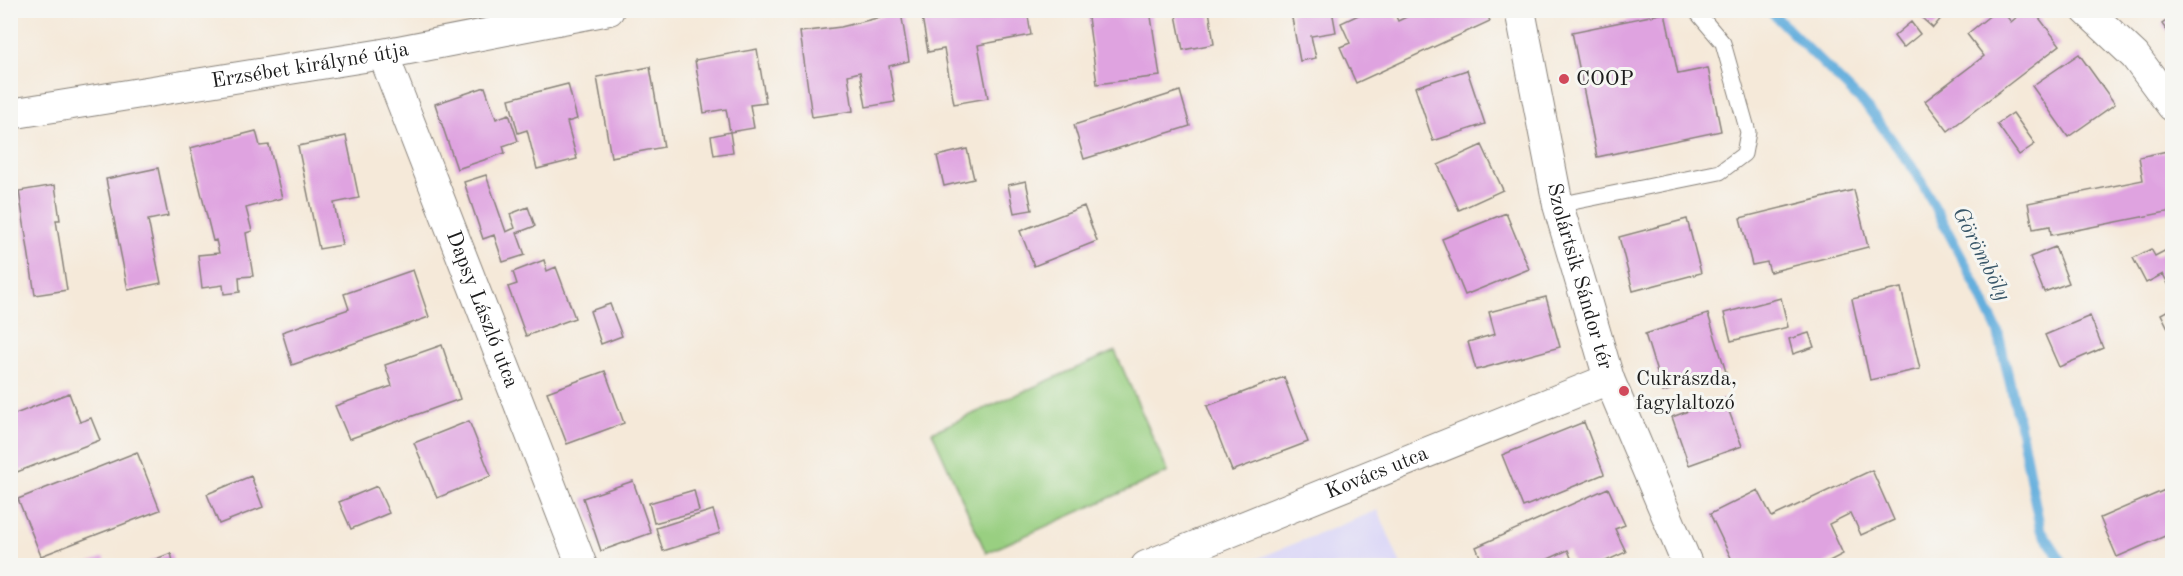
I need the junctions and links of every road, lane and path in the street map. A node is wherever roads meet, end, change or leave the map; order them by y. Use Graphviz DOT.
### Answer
graph roads {
  1 [pos="609,10"];
  2 [pos="1520,10"];
  3 [pos="1695,10"];
  4 [pos="2086,10"];
  5 [pos="383,54"];
  6 [pos="2172,106"];
  7 [pos="10,114"];
  8 [pos="1558,205"];
  9 [pos="1609,379"];
  10 [pos="582,566"];
  11 [pos="1146,566"];
  12 [pos="1688,566"];
  1 -- 5 [label="street, Erzsébet királyné útja"];
  2 -- 8 [label="street, Szolártsik Sándor tér"];
  3 -- 8 [label="lane"];
  4 -- 6 [label="street"];
  5 -- 7 [label="street, Erzsébet királyné útja"];
  5 -- 10 [label="street, Dapsy László utca"];
  8 -- 9 [label="street, Szolártsik Sándor tér"];
  9 -- 11 [label="street, Kovács utca"];
  9 -- 12 [label="street, Szolártsik Sándor tér"];
}
